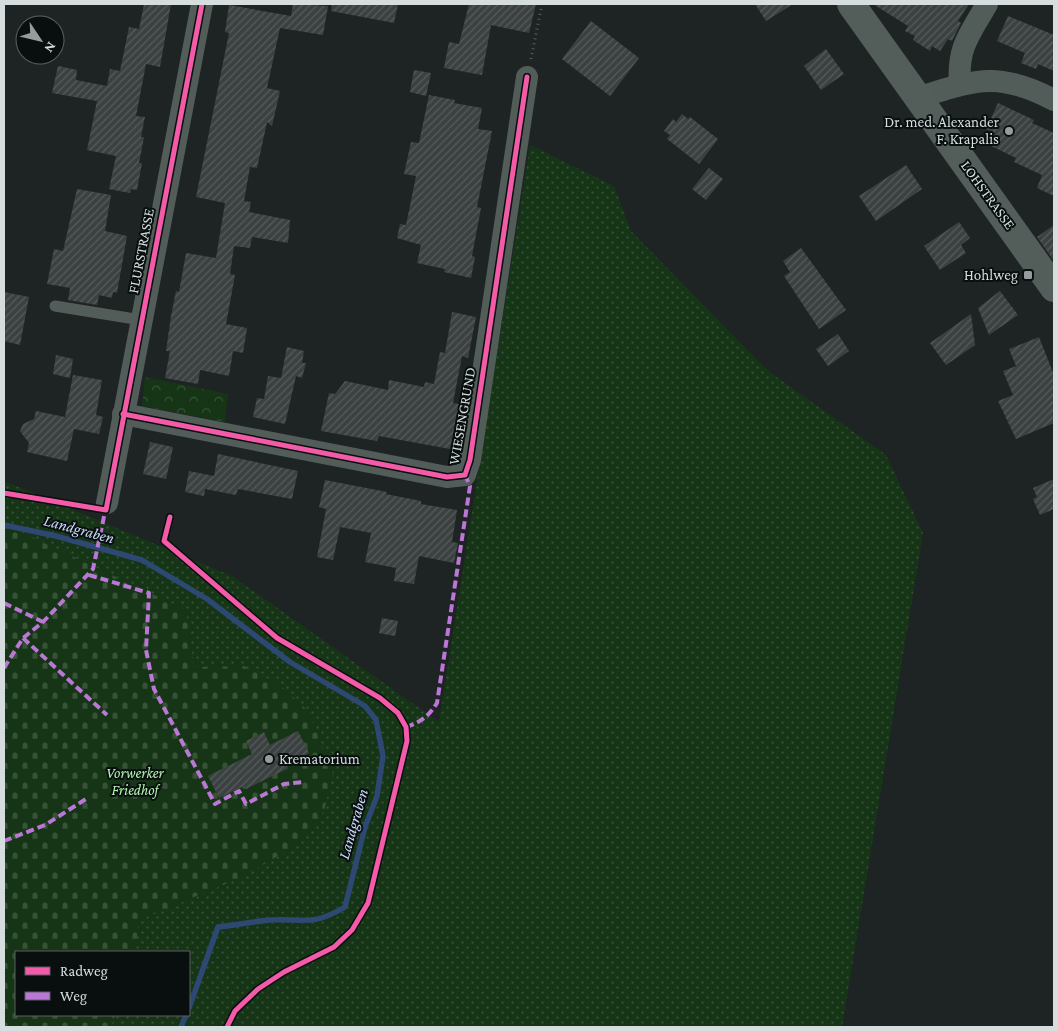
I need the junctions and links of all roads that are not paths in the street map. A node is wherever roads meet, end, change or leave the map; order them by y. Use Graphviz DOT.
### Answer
graph roads {
  1 [pos="202,4"];
  2 [pos="851,4"];
  3 [pos="987,4"];
  4 [pos="528,77"];
  5 [pos="960,84"];
  6 [pos="917,98"];
  7 [pos="1054,100"];
  8 [pos="1054,288"];
  9 [pos="55,306"];
  10 [pos="141,320"];
  11 [pos="123,414"];
  12 [pos="107,503"];
  1 -- 10 [label="street, FLURSTRASSE"];
  2 -- 6 [label="main road, LOHSTRASSE"];
  3 -- 5 [label="street"];
  4 -- 11 [label="street, WIESENGRUND"];
  5 -- 6 [label="street"];
  5 -- 7 [label="street"];
  6 -- 8 [label="main road, LOHSTRASSE"];
  9 -- 10 [label="lane"];
  10 -- 11 [label="street, FLURSTRASSE"];
  11 -- 12 [label="street, FLURSTRASSE"];
}
